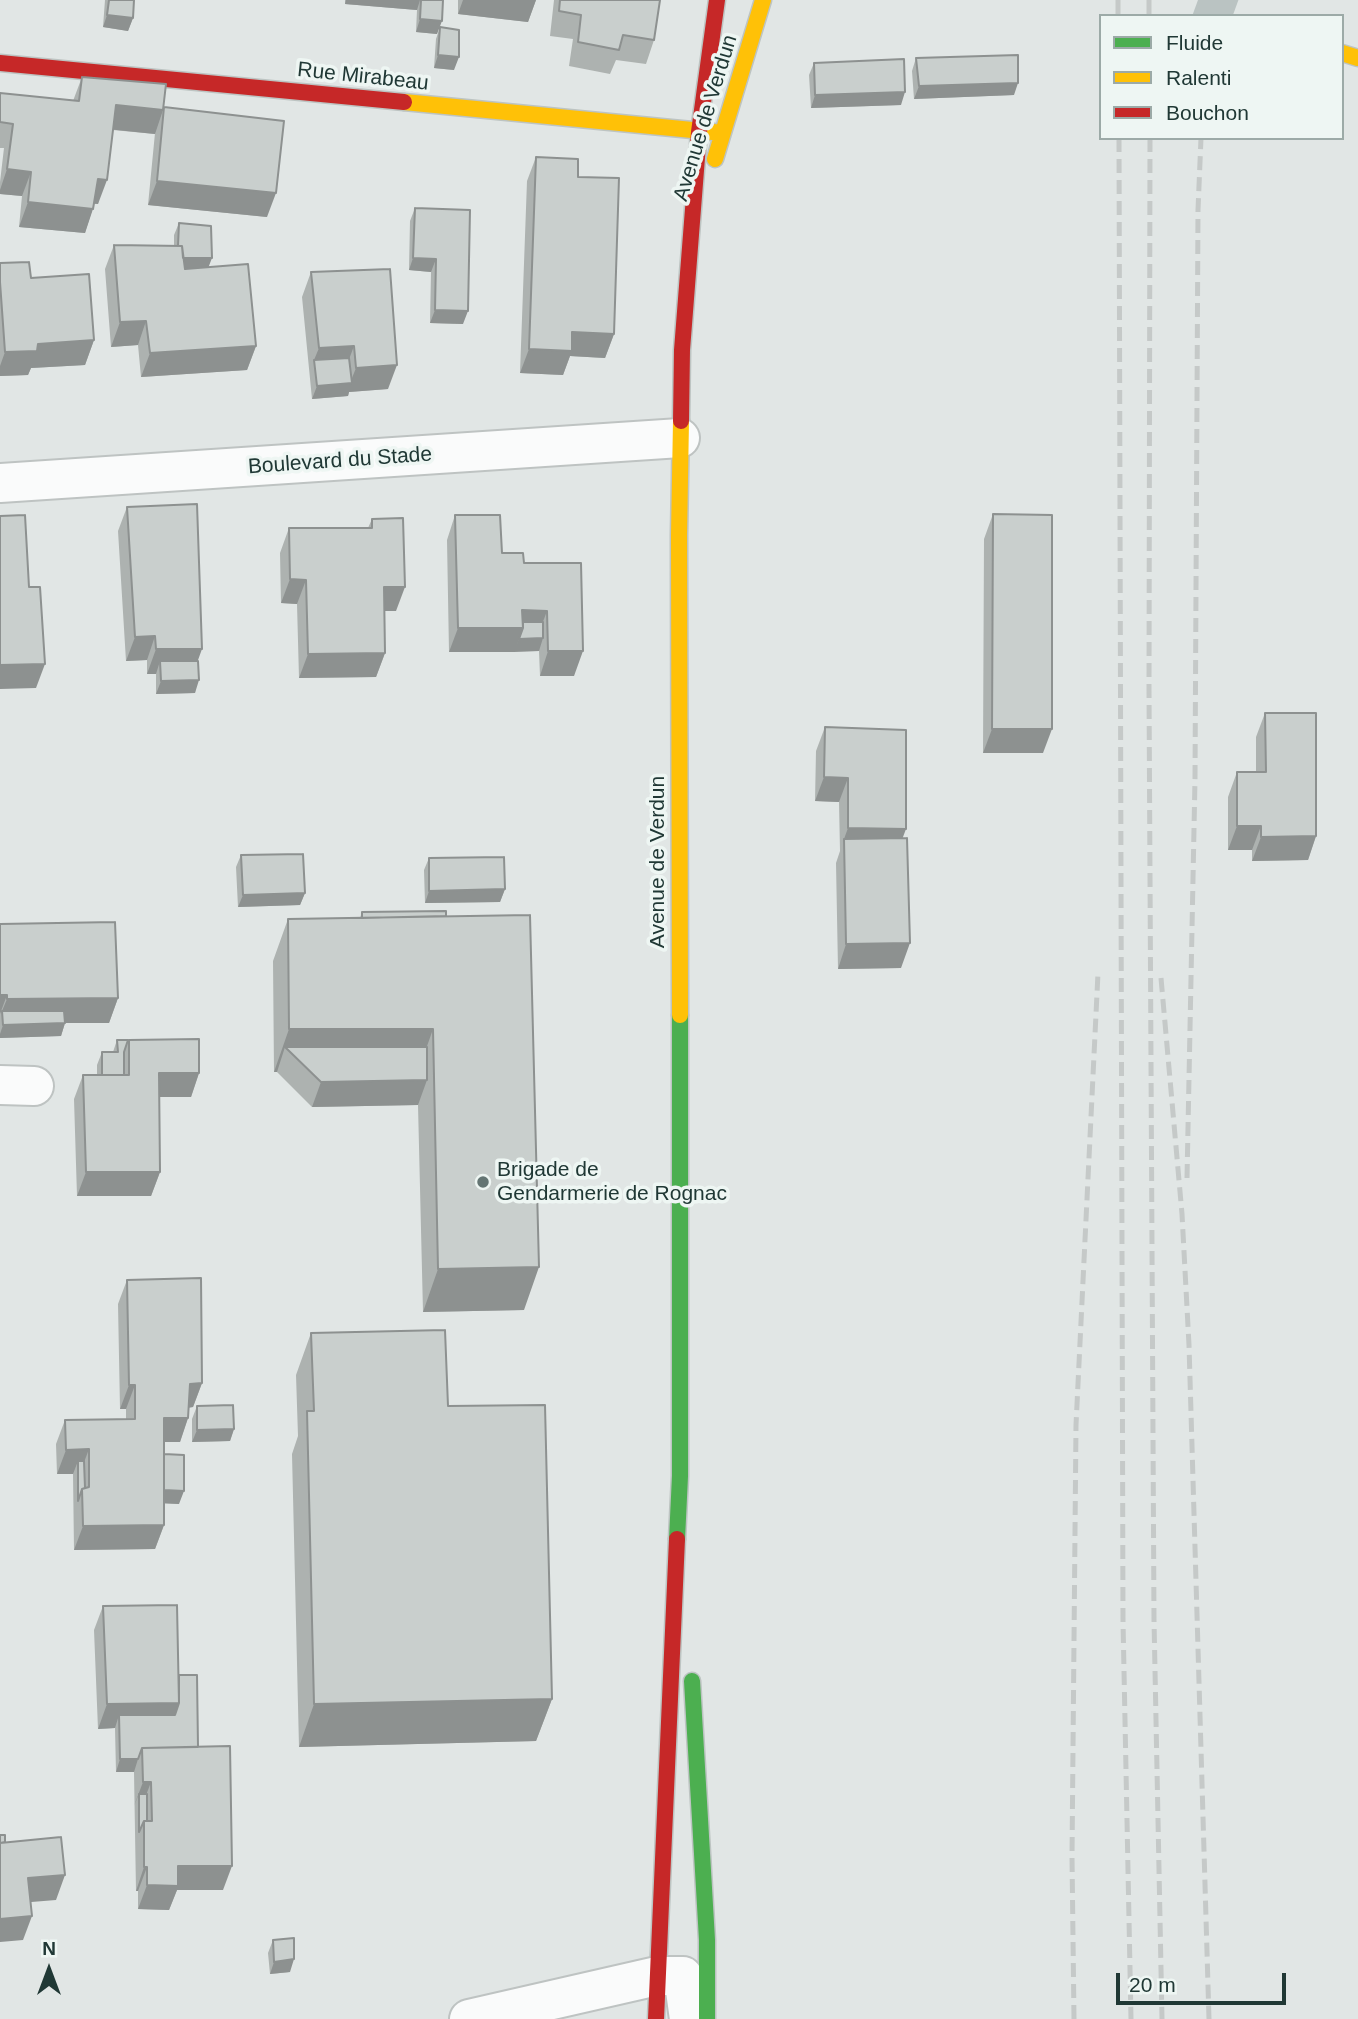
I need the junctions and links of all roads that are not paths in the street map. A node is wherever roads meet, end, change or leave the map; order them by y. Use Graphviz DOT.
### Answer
graph roads {
  1 [pos="717,0"];
  2 [pos="763,0"];
  3 [pos="0,63"];
  4 [pos="699,132"];
  5 [pos="723,133"];
  6 [pos="690,248"];
  7 [pos="680,438"];
  8 [pos="0,483"];
  9 [pos="680,1476"];
  10 [pos="689,1626"];
  11 [pos="691,1667"];
  12 [pos="705,1912"];
  13 [pos="670,1976"];
  14 [pos="469,2019"];
  15 [pos="656,2019"];
  16 [pos="667,2019"];
  17 [pos="689,2019"];
  18 [pos="707,2019"];
  1 -- 4 [label="main road, Avenue de Verdun"];
  2 -- 5 [label="main road, Avenue de Verdun"];
  3 -- 4 [label="main road, Rue Mirabeau"];
  4 -- 5 [label="main road, Rue Mirabeau"];
  4 -- 6 [label="main road, Avenue de Verdun"];
  5 -- 6 [label="main road, Avenue de Verdun"];
  6 -- 7 [label="main road, Avenue de Verdun"];
  7 -- 8 [label="street, Boulevard du Stade"];
  7 -- 9 [label="main road, Avenue de Verdun"];
  9 -- 10 [label="main road"];
  9 -- 13 [label="main road"];
  11 -- 12 [label="main road"];
  12 -- 13 [label="street"];
  12 -- 18 [label="main road"];
  13 -- 14 [label="street"];
  13 -- 15 [label="main road"];
  13 -- 16 [label="street"];
  13 -- 17 [label="street"];
}
